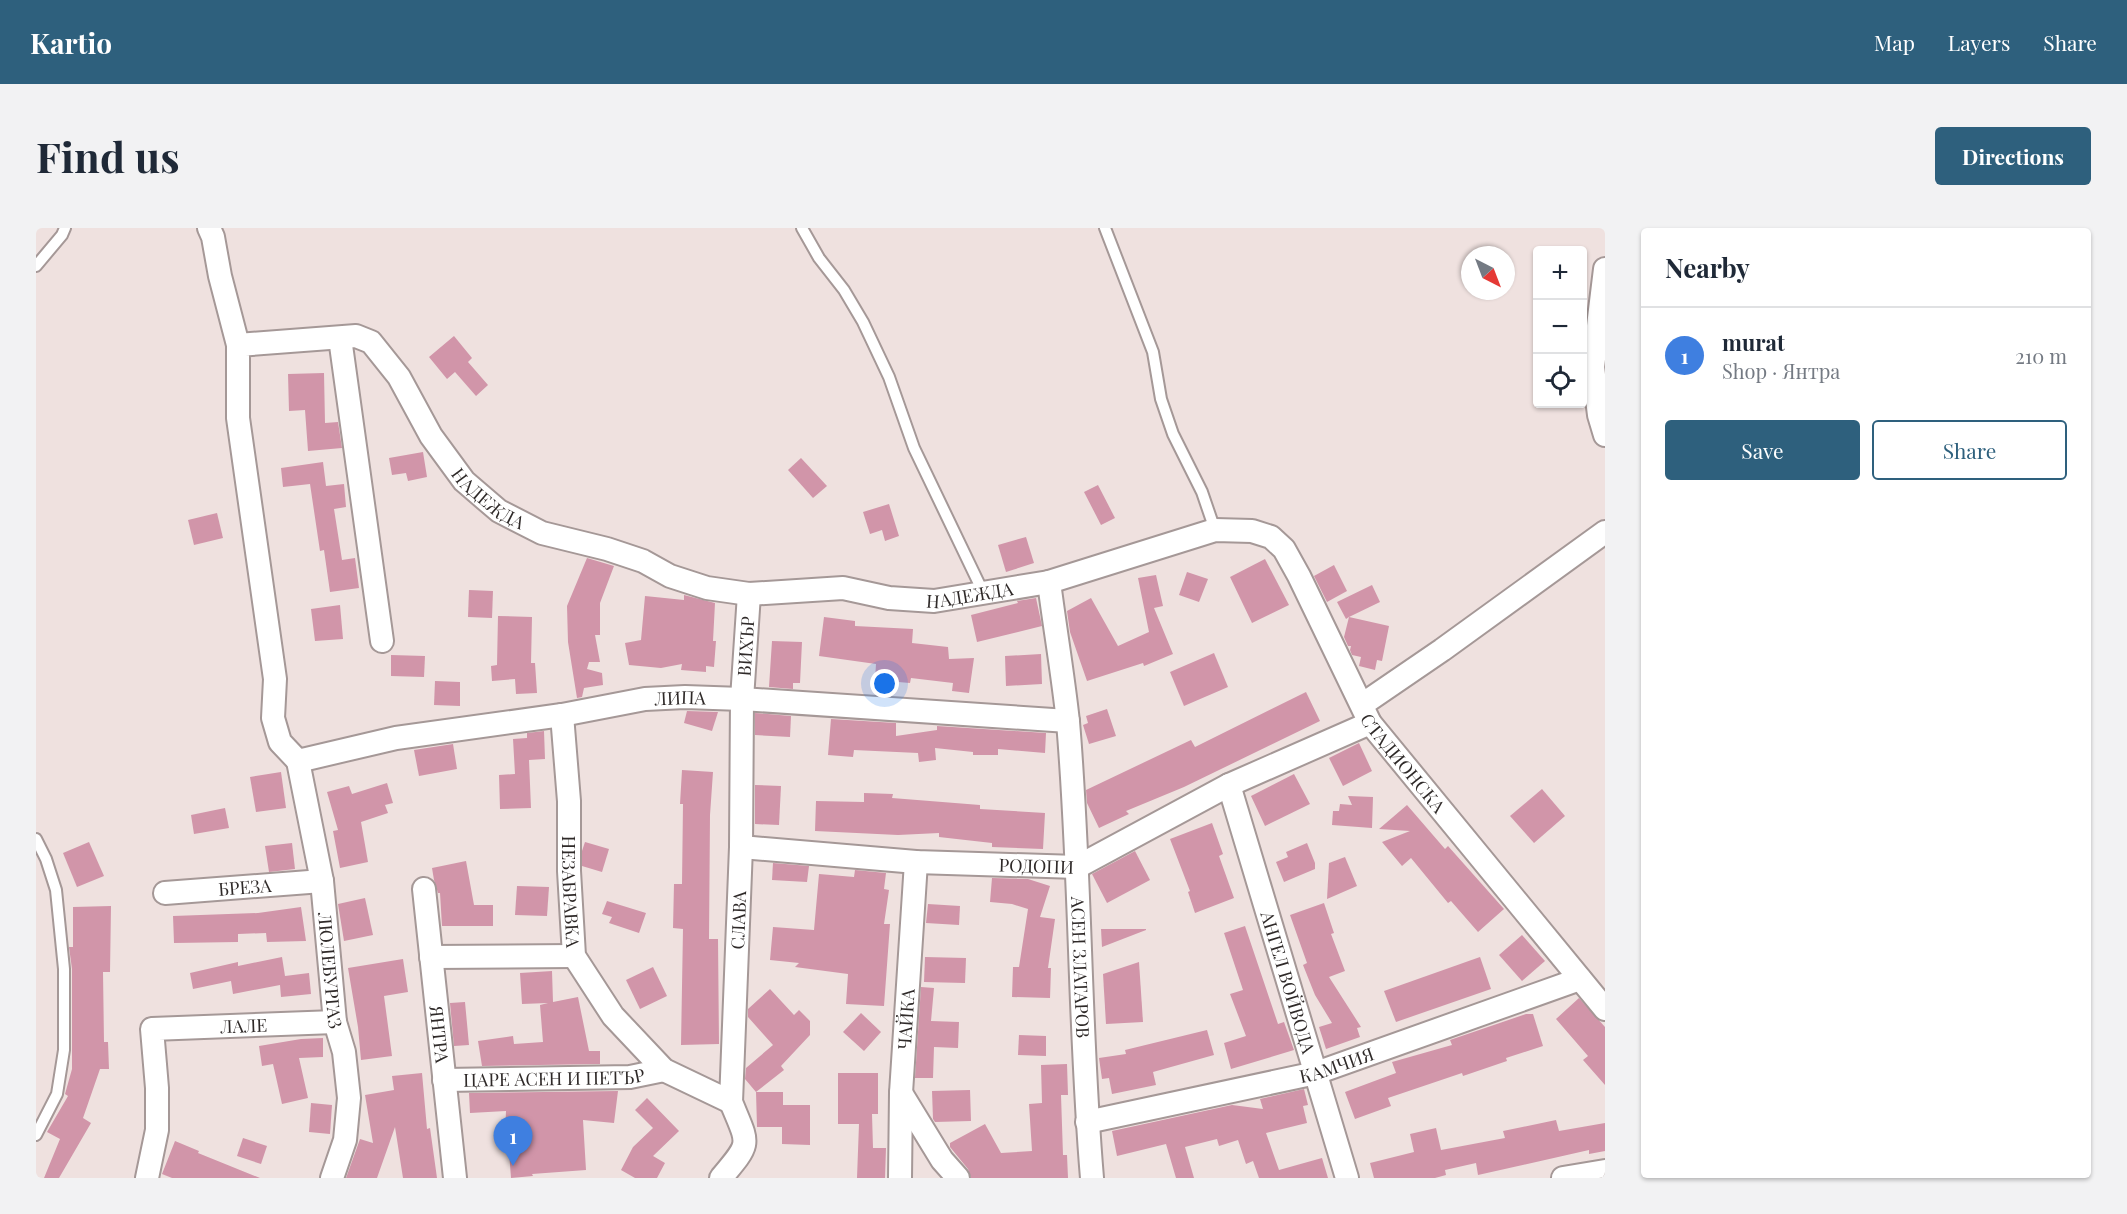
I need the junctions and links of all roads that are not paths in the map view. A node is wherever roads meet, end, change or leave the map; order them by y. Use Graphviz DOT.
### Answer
graph roads {
  1 [pos="65,228"];
  2 [pos="209,228"];
  3 [pos="802,228"];
  4 [pos="1105,228"];
  5 [pos="36,266"];
  6 [pos="1605,269"];
  7 [pos="340,338"];
  8 [pos="238,345"];
  9 [pos="1605,435"];
  10 [pos="1215,530"];
  11 [pos="1605,532"];
  12 [pos="1049,582"];
  13 [pos="749,594"];
  14 [pos="984,594"];
  15 [pos="382,641"];
  16 [pos="742,699"];
  17 [pos="1367,714"];
  18 [pos="562,715"];
  19 [pos="1068,721"];
  20 [pos="298,761"];
  21 [pos="1229,784"];
  22 [pos="36,839"];
  23 [pos="741,846"];
  24 [pos="916,862"];
  25 [pos="1077,867"];
  26 [pos="322,881"];
  27 [pos="424,889"];
  28 [pos="165,893"];
  29 [pos="574,956"];
  30 [pos="431,957"];
  31 [pos="1580,979"];
  32 [pos="1605,1009"];
  33 [pos="335,1022"];
  34 [pos="664,1070"];
  35 [pos="1316,1073"];
  36 [pos="444,1080"];
  37 [pos="901,1093"];
  38 [pos="731,1102"];
  39 [pos="1087,1122"];
  40 [pos="36,1135"];
  41 [pos="1605,1171"];
  42 [pos="147,1178"];
  43 [pos="332,1178"];
  44 [pos="454,1178"];
  45 [pos="721,1178"];
  46 [pos="900,1178"];
  47 [pos="958,1178"];
  48 [pos="1092,1178"];
  49 [pos="1347,1178"];
  50 [pos="1563,1178"];
  1 -- 5 [label="lane"];
  2 -- 8 [label="street"];
  3 -- 14 [label="lane"];
  4 -- 10 [label="lane"];
  6 -- 9 [label="street"];
  7 -- 8 [label="street, НАДЕЖДА"];
  7 -- 13 [label="street, НАДЕЖДА"];
  7 -- 15 [label="street"];
  8 -- 20 [label="street"];
  10 -- 12 [label="street, НАДЕЖДА"];
  10 -- 17 [label="street, СТАДИОНСКА"];
  11 -- 17 [label="street, РОДОПИ"];
  12 -- 14 [label="street, НАДЕЖДА"];
  12 -- 19 [label="street, АСЕН ЗЛАТАРОВ"];
  13 -- 14 [label="street, НАДЕЖДА"];
  13 -- 16 [label="street, ВИХЪР"];
  16 -- 18 [label="street, ЛИПА"];
  16 -- 19 [label="street, ЛИПА"];
  16 -- 23 [label="street, СЛАВА"];
  17 -- 21 [label="street, РОДОПИ"];
  17 -- 31 [label="street, СТАДИОНСКА"];
  18 -- 20 [label="street, ЛИПА"];
  18 -- 29 [label="street, НЕЗАБРАВКА"];
  19 -- 25 [label="street, АСЕН ЗЛАТАРОВ"];
  20 -- 26 [label="street, ЛЮЛЕБУРГАЗ"];
  21 -- 25 [label="street, РОДОПИ"];
  21 -- 35 [label="street, АНГЕЛ ВОЙВОДА"];
  22 -- 40 [label="lane"];
  23 -- 24 [label="street, РОДОПИ"];
  23 -- 38 [label="street, СЛАВА"];
  24 -- 25 [label="street, РОДОПИ"];
  24 -- 37 [label="street, ЧАЙКА"];
  25 -- 39 [label="street, АСЕН ЗЛАТАРОВ"];
  26 -- 28 [label="street, БРЕЗА"];
  26 -- 33 [label="street, ЛЮЛЕБУРГАЗ"];
  27 -- 30 [label="street, ЯНТРА"];
  29 -- 30 [label="street"];
  29 -- 34 [label="street, НЕЗАБРАВКА"];
  30 -- 36 [label="street, ЯНТРА"];
  31 -- 32 [label="street, СТАДИОНСКА"];
  31 -- 35 [label="street, КАМЧИЯ"];
  33 -- 42 [label="street, ЛАЛЕ"];
  33 -- 43 [label="street, ЛЮЛЕБУРГАЗ"];
  34 -- 36 [label="street, ЦАРЕ АСЕН И ПЕТЪР"];
  34 -- 38 [label="street, НЕЗАБРАВКА"];
  35 -- 39 [label="street, КАМЧИЯ"];
  35 -- 49 [label="street, АНГЕЛ ВОЙВОДА"];
  36 -- 44 [label="street, ЯНТРА"];
  37 -- 46 [label="street, ЧАЙКА"];
  37 -- 47 [label="street"];
  38 -- 45 [label="street, СЛАВА"];
  39 -- 48 [label="street, АСЕН ЗЛАТАРОВ"];
  41 -- 50 [label="street"];
}
